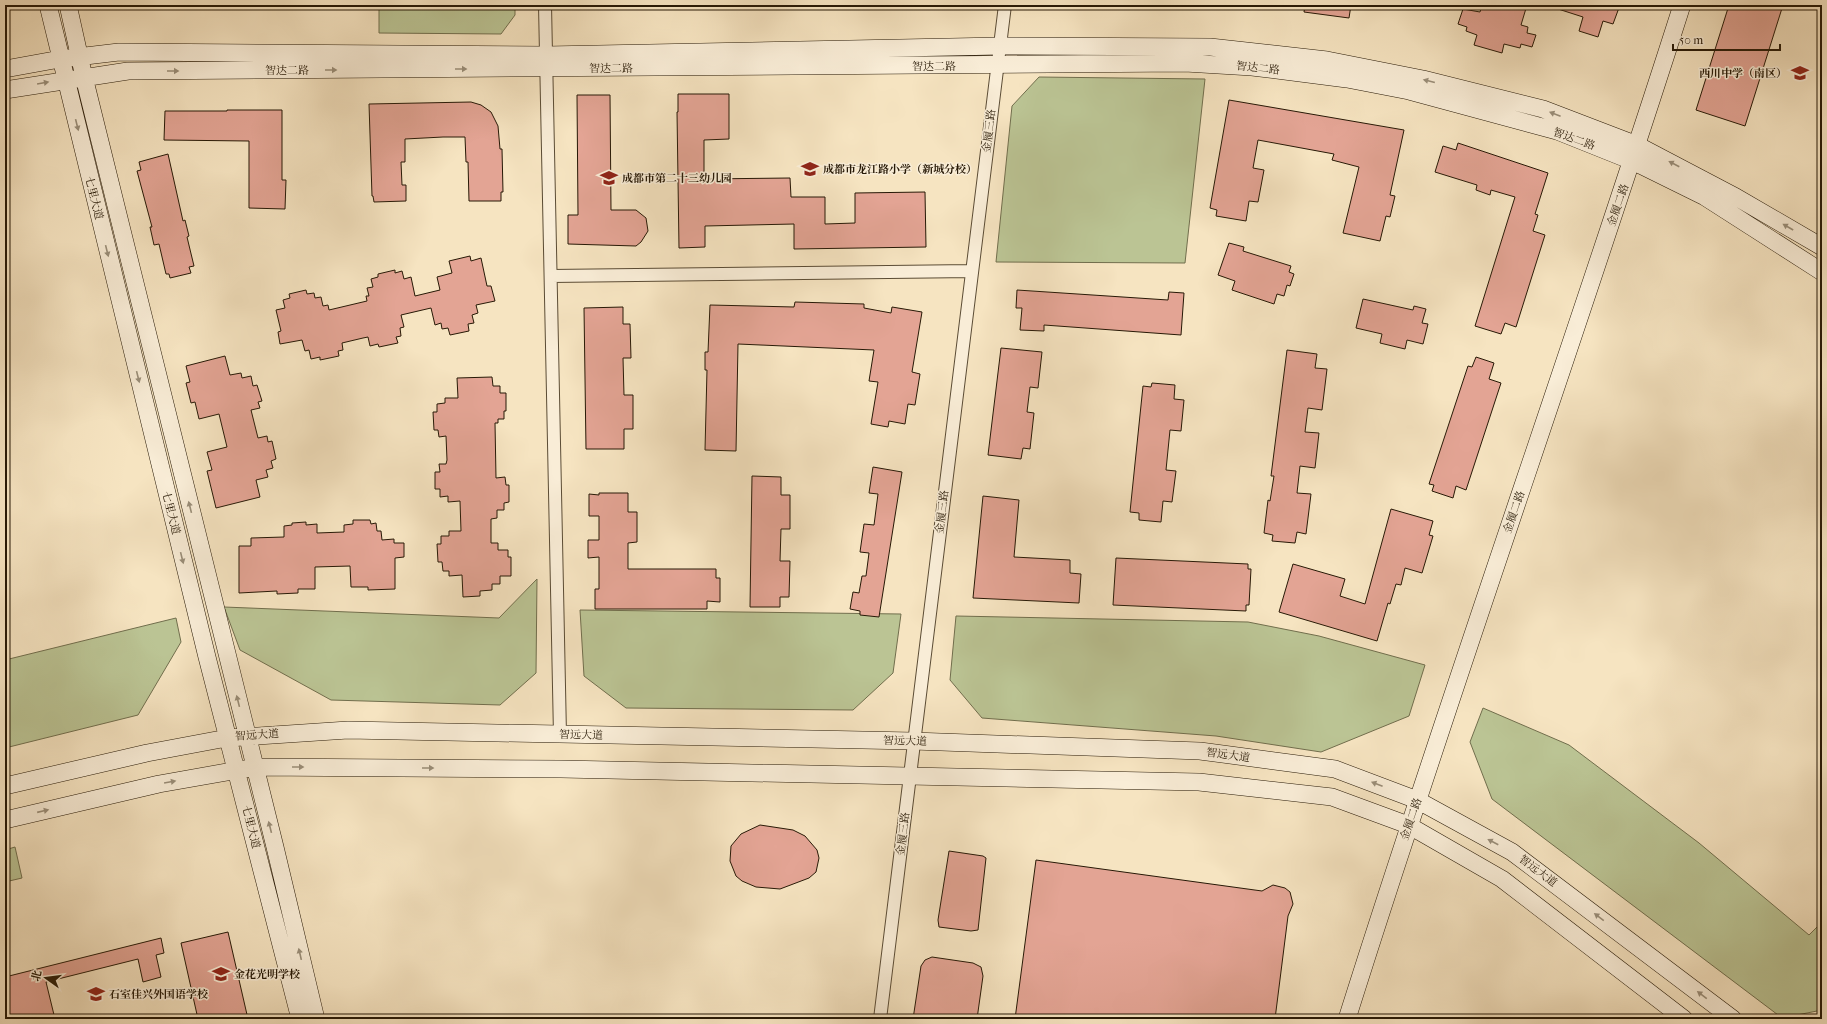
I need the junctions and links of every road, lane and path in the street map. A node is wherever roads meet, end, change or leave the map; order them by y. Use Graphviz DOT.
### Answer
graph roads {
  1 [pos="48,5"];
  2 [pos="68,5"];
  3 [pos="545,5"];
  4 [pos="1005,5"];
  5 [pos="1682,5"];
  6 [pos="1000,46"];
  7 [pos="80,57"];
  8 [pos="60,59"];
  9 [pos="547,62"];
  10 [pos="997,65"];
  11 [pos="5,69"];
  12 [pos="84,77"];
  13 [pos="66,80"];
  14 [pos="5,90"];
  15 [pos="1638,145"];
  16 [pos="1632,161"];
  17 [pos="1822,247"];
  18 [pos="972,271"];
  19 [pos="1822,272"];
  20 [pos="551,276"];
  21 [pos="560,734"];
  22 [pos="247,736"];
  23 [pos="227,738"];
  24 [pos="913,741"];
  25 [pos="255,767"];
  26 [pos="236,769"];
  27 [pos="910,776"];
  28 [pos="5,786"];
  29 [pos="1417,800"];
  30 [pos="5,820"];
  31 [pos="1408,825"];
  32 [pos="300,1019"];
  33 [pos="316,1019"];
  34 [pos="880,1019"];
  35 [pos="1347,1019"];
  36 [pos="1684,1019"];
  37 [pos="1733,1019"];
  1 -- 8 [label="main road, 七里大道"];
  2 -- 7 [label="main road, 七里大道"];
  3 -- 9 [label="street"];
  4 -- 6 [label="street, 金履三路"];
  5 -- 15 [label="main road, 金履二路"];
  6 -- 9 [label="main road, 智达二路"];
  6 -- 10 [label="street, 金履三路"];
  15 -- 6 [label="main road, 智达二路, one-way"];
  7 -- 8 [label="main road, 智达二路"];
  7 -- 9 [label="main road, 智达二路"];
  7 -- 12 [label="main road, 七里大道"];
  8 -- 11 [label="main road, 智达二路"];
  8 -- 13 [label="main road, 七里大道"];
  9 -- 10 [label="main road, 智达二路"];
  12 -- 9 [label="main road, 智达二路, one-way"];
  9 -- 20 [label="street"];
  10 -- 16 [label="main road, 智达二路"];
  10 -- 18 [label="street, 金履三路"];
  12 -- 13 [label="main road, 智达二路"];
  22 -- 12 [label="main road, 七里大道, one-way"];
  14 -- 13 [label="main road, 智达二路, one-way"];
  13 -- 23 [label="main road, 七里大道, one-way"];
  15 -- 16 [label="main road, 金履二路"];
  17 -- 15 [label="main road, 智达二路, one-way"];
  16 -- 19 [label="main road, 智达二路"];
  16 -- 29 [label="main road, 金履二路"];
  18 -- 20 [label="street"];
  18 -- 24 [label="street, 金履三路"];
  20 -- 21 [label="street"];
  21 -- 22 [label="main road, 智远大道"];
  21 -- 24 [label="main road, 智远大道"];
  22 -- 23 [label="main road, 智远大道"];
  22 -- 25 [label="main road, 七里大道"];
  23 -- 26 [label="main road, 七里大道"];
  23 -- 28 [label="main road, 智远大道"];
  24 -- 27 [label="street, 金履三路"];
  29 -- 24 [label="main road, 智远大道, one-way"];
  25 -- 26 [label="main road"];
  25 -- 27 [label="main road, one-way"];
  33 -- 25 [label="main road, 七里大道, one-way"];
  30 -- 26 [label="main road, one-way"];
  26 -- 32 [label="main road, 七里大道"];
  27 -- 31 [label="main road"];
  27 -- 34 [label="street, 金履三路"];
  29 -- 31 [label="main road, 金履二路"];
  37 -- 29 [label="main road, 智远大道, one-way"];
  31 -- 35 [label="main road, 金履二路"];
  31 -- 36 [label="main road"];
}
